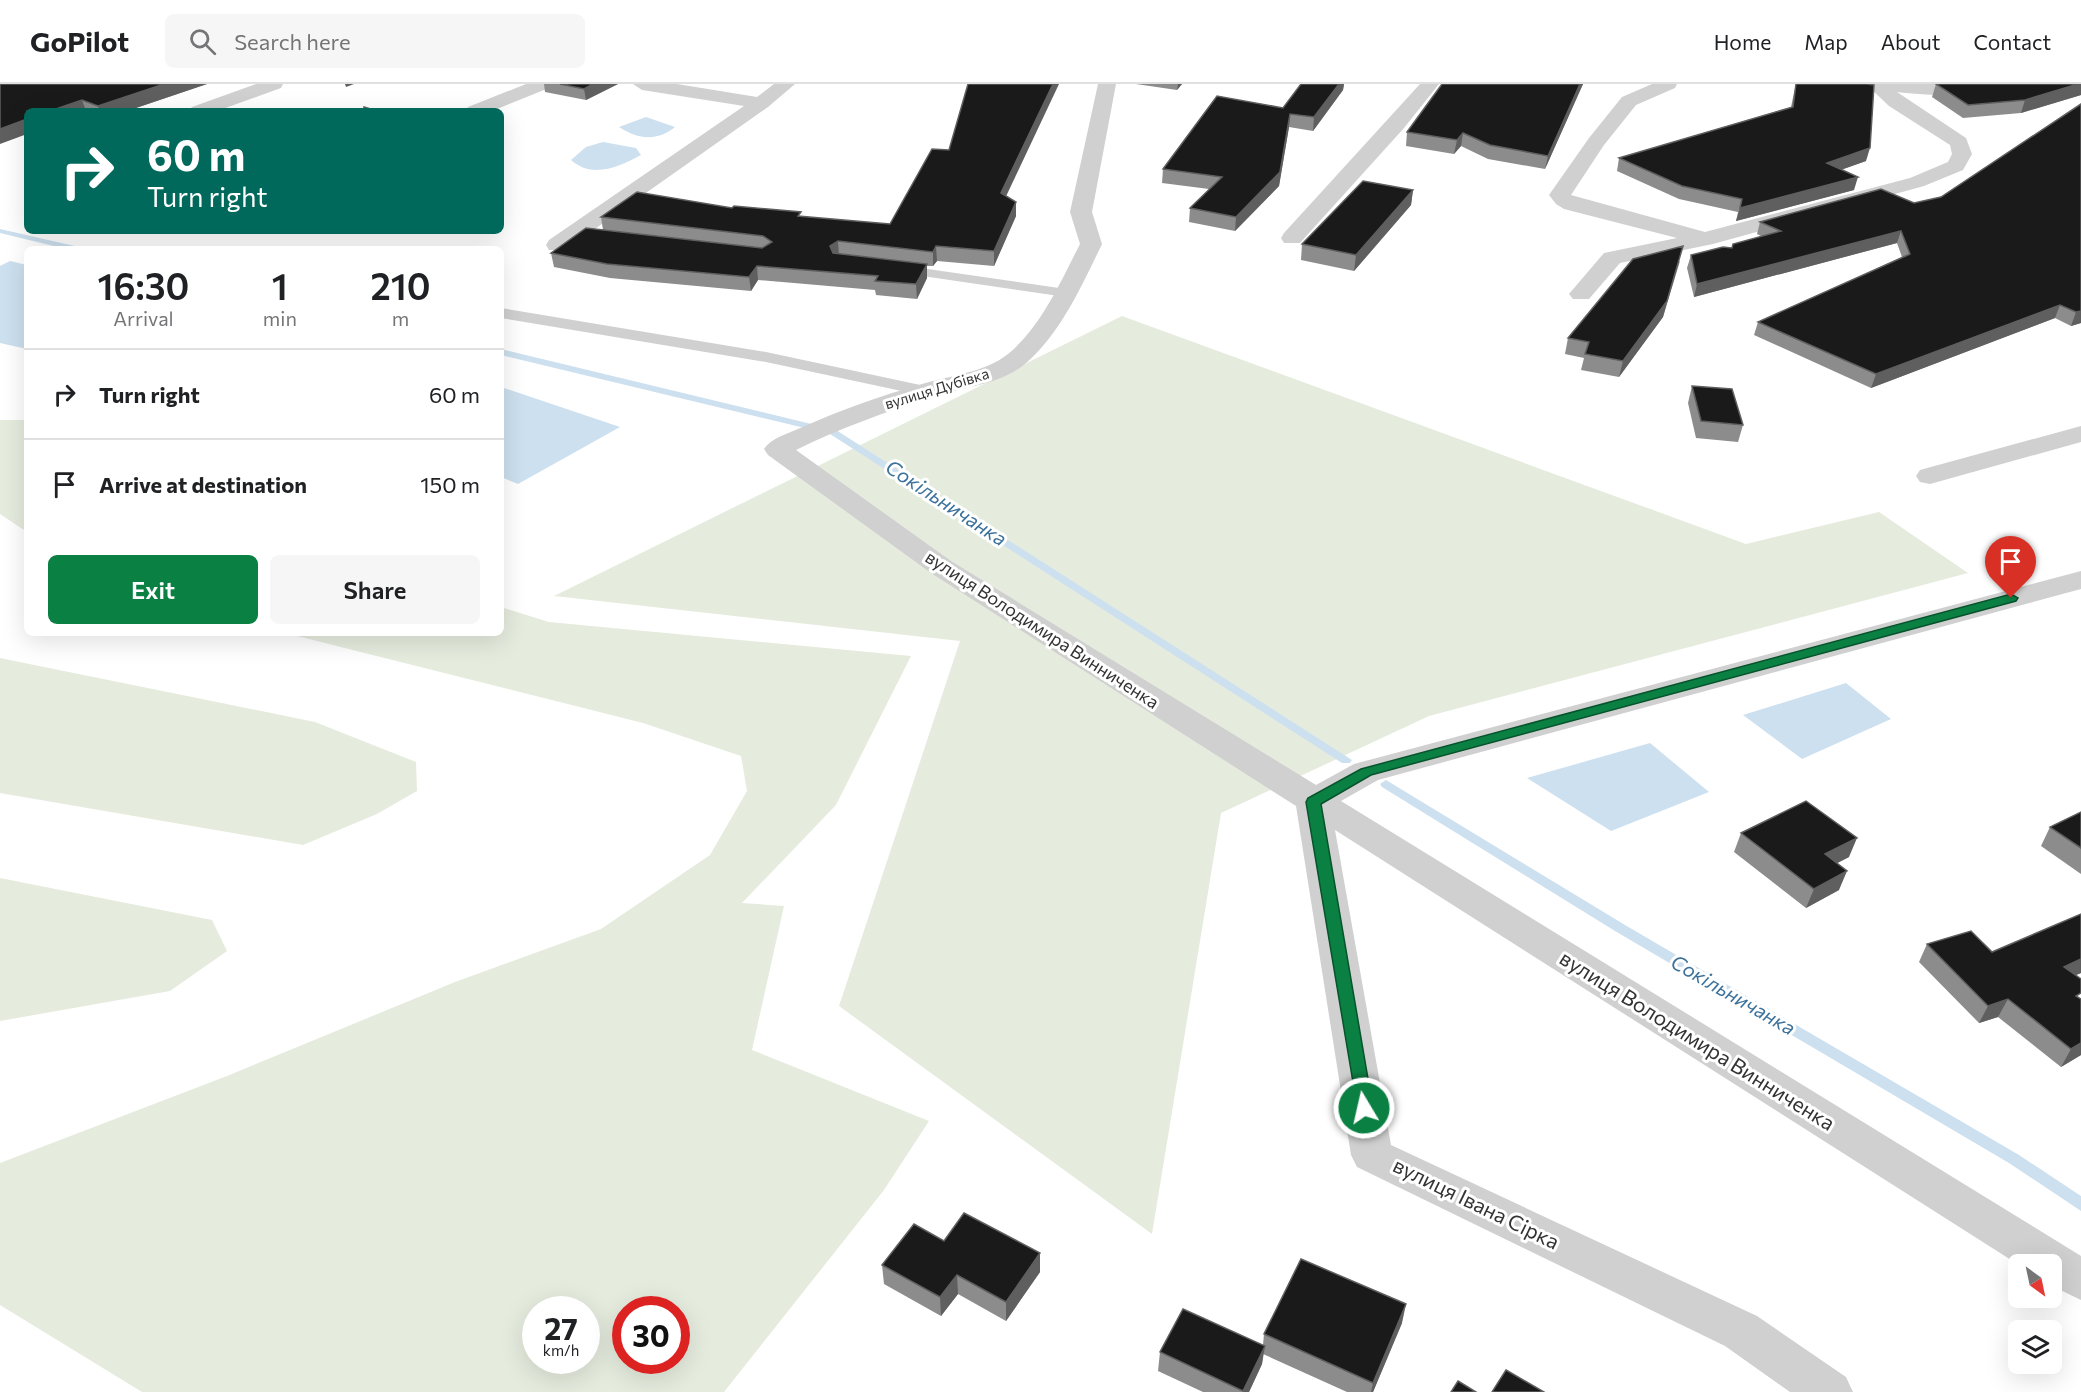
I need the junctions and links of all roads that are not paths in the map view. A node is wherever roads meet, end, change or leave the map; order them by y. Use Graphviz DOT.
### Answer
graph roads {
  1 [pos="274,84"];
  2 [pos="542,84"];
  3 [pos="642,84"];
  4 [pos="786,84"];
  5 [pos="1107,84"];
  6 [pos="1430,84"];
  7 [pos="1668,84"];
  8 [pos="1877,84"];
  9 [pos="2002,88"];
  10 [pos="761,103"];
  11 [pos="207,108"];
  12 [pos="482,108"];
  13 [pos="593,237"];
  14 [pos="1292,238"];
  15 [pos="564,239"];
  16 [pos="1705,239"];
  17 [pos="884,267"];
  18 [pos="1066,294"];
  19 [pos="1581,294"];
  20 [pos="504,313"];
  21 [pos="925,391"];
  22 [pos="2081,434"];
  23 [pos="777,449"];
  24 [pos="1930,476"];
  25 [pos="2081,580"];
  26 [pos="1313,802"];
  27 [pos="2081,1280"];
  28 [pos="1829,1392"];
  1 -- 11 [label="street"];
  2 -- 12 [label="street"];
  3 -- 10 [label="street"];
  4 -- 10 [label="street"];
  5 -- 18 [label="street, вулиця Дубівка"];
  6 -- 14 [label="street"];
  7 -- 16 [label="street"];
  8 -- 9 [label="street"];
  8 -- 16 [label="street"];
  10 -- 15 [label="street"];
  13 -- 15 [label="lane"];
  16 -- 19 [label="street"];
  17 -- 18 [label="lane"];
  18 -- 21 [label="street, вулиця Дубівка"];
  20 -- 21 [label="lane"];
  21 -- 23 [label="street, вулиця Дубівка"];
  22 -- 24 [label="street"];
  23 -- 26 [label="street, вулиця Володимира Винниченка"];
  25 -- 26 [label="street"];
  26 -- 27 [label="street, вулиця Володимира Винниченка"];
  26 -- 28 [label="street, вулиця Івана Сірка"];
}
